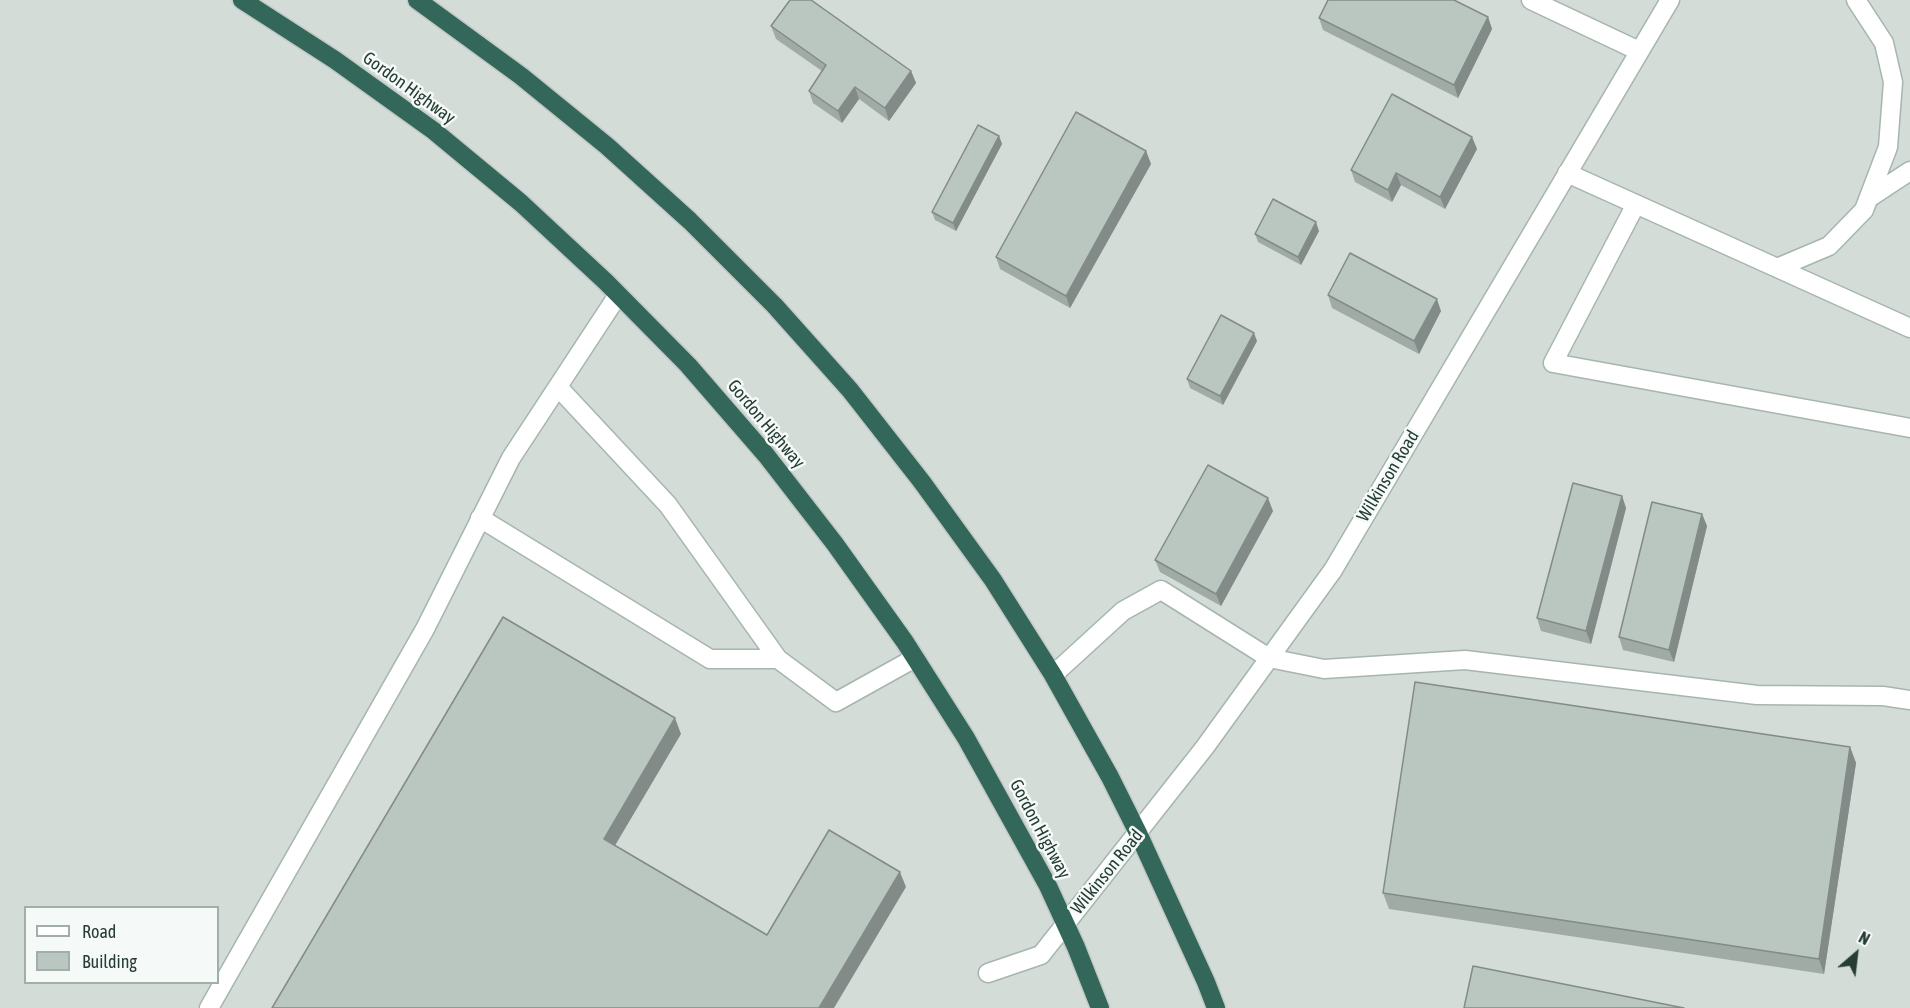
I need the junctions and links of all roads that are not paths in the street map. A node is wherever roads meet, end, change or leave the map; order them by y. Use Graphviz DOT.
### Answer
graph roads {
  1 [pos="242,0"];
  2 [pos="417,0"];
  3 [pos="1531,0"];
  4 [pos="1670,0"];
  5 [pos="1856,0"];
  6 [pos="1639,51"];
  7 [pos="1910,171"];
  8 [pos="1567,173"];
  9 [pos="1869,198"];
  10 [pos="1636,204"];
  11 [pos="1777,268"];
  12 [pos="618,295"];
  13 [pos="1910,328"];
  14 [pos="558,387"];
  15 [pos="1910,428"];
  16 [pos="480,518"];
  17 [pos="915,658"];
  18 [pos="1269,658"];
  19 [pos="778,659"];
  20 [pos="1053,675"];
  21 [pos="1910,700"];
  22 [pos="1138,833"];
  23 [pos="1065,924"];
  24 [pos="988,973"];
  25 [pos="209,1008"];
  26 [pos="1100,1008"];
  27 [pos="1216,1008"];
  1 -- 12 [label="highway, Gordon Highway"];
  2 -- 20 [label="highway"];
  3 -- 6 [label="street"];
  4 -- 6 [label="street, Wilkinson Road"];
  5 -- 9 [label="street"];
  6 -- 8 [label="street, Wilkinson Road"];
  7 -- 9 [label="street"];
  8 -- 10 [label="street"];
  8 -- 18 [label="street, Wilkinson Road"];
  9 -- 11 [label="street"];
  10 -- 11 [label="street"];
  10 -- 15 [label="street"];
  11 -- 13 [label="street"];
  12 -- 14 [label="street"];
  12 -- 17 [label="highway, Gordon Highway"];
  14 -- 16 [label="street"];
  14 -- 19 [label="street"];
  16 -- 19 [label="street"];
  16 -- 25 [label="street"];
  17 -- 19 [label="street"];
  17 -- 23 [label="highway, Gordon Highway"];
  18 -- 20 [label="street"];
  18 -- 21 [label="street"];
  18 -- 22 [label="street, Wilkinson Road"];
  20 -- 22 [label="highway"];
  22 -- 23 [label="street, Wilkinson Road"];
  22 -- 27 [label="highway"];
  23 -- 24 [label="street, Wilkinson Road"];
  23 -- 26 [label="highway, Gordon Highway"];
}
